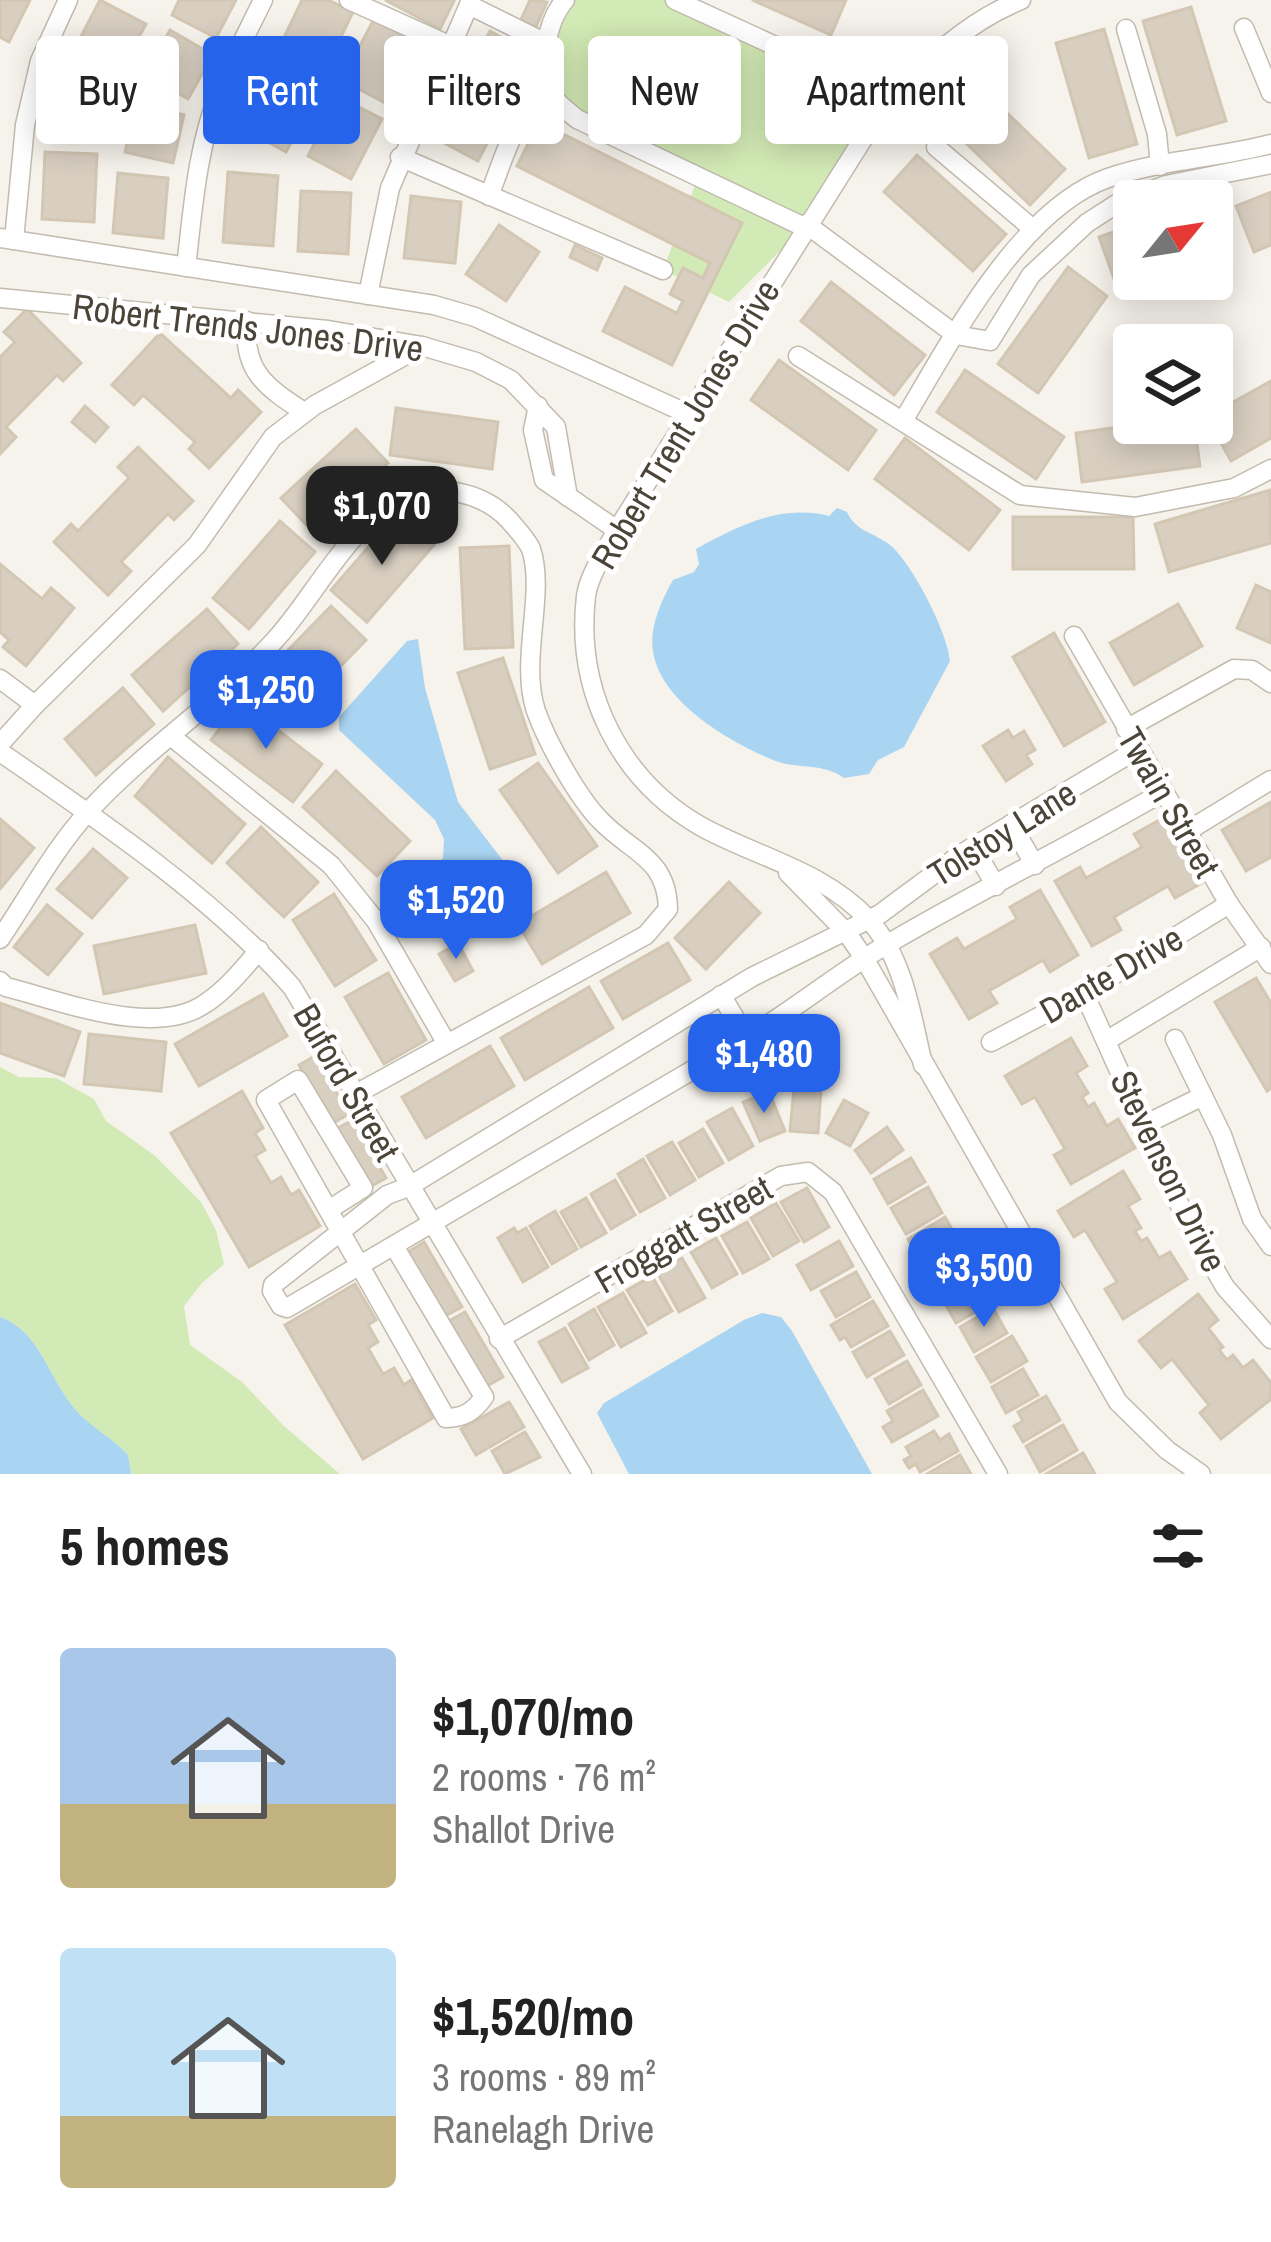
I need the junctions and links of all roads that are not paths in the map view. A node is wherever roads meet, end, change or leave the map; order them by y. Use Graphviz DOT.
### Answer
graph roads {
  1 [pos="68,0"];
  2 [pos="262,0"];
  3 [pos="349,0"];
  4 [pos="676,0"];
  5 [pos="1021,0"];
  6 [pos="562,1"];
  7 [pos="470,2"];
  8 [pos="1244,28"];
  9 [pos="1126,29"];
  10 [pos="429,36"];
  11 [pos="455,36"];
  12 [pos="533,36"];
  13 [pos="549,36"];
  14 [pos="958,36"];
  15 [pos="765,41"];
  16 [pos="1271,93"];
  17 [pos="564,106"];
  18 [pos="406,144"];
  19 [pos="509,144"];
  20 [pos="859,144"];
  21 [pos="1271,144"];
  22 [pos="936,147"];
  23 [pos="400,158"];
  24 [pos="1271,164"];
  25 [pos="1160,166"];
  26 [pos="1091,186"];
  27 [pos="489,196"];
  28 [pos="1108,210"];
  29 [pos="805,226"];
  30 [pos="1033,230"];
  31 [pos="7,239"];
  32 [pos="186,267"];
  33 [pos="663,269"];
  34 [pos="368,296"];
  35 [pos="0,298"];
  36 [pos="247,322"];
  37 [pos="956,335"];
  38 [pos="422,346"];
  39 [pos="798,356"];
  40 [pos="538,406"];
  41 [pos="304,412"];
  42 [pos="688,414"];
  43 [pos="903,421"];
  44 [pos="559,445"];
  45 [pos="536,449"];
  46 [pos="1271,469"];
  47 [pos="568,497"];
  48 [pos="616,530"];
  49 [pos="1074,636"];
  50 [pos="0,680"];
  51 [pos="1271,682"];
  52 [pos="35,705"];
  53 [pos="1126,729"];
  54 [pos="172,736"];
  55 [pos="0,748"];
  56 [pos="1138,749"];
  57 [pos="1271,780"];
  58 [pos="1163,793"];
  59 [pos="87,813"];
  60 [pos="1012,824"];
  61 [pos="1186,832"];
  62 [pos="973,847"];
  63 [pos="771,858"];
  64 [pos="1035,865"];
  65 [pos="996,886"];
  66 [pos="1229,904"];
  67 [pos="869,920"];
  68 [pos="847,933"];
  69 [pos="0,939"];
  70 [pos="887,944"];
  71 [pos="259,950"];
  72 [pos="1266,956"];
  73 [pos="865,958"];
  74 [pos="0,980"];
  75 [pos="1084,993"];
  76 [pos="721,995"];
  77 [pos="746,1038"];
  78 [pos="1175,1039"];
  79 [pos="1106,1041"];
  80 [pos="991,1042"];
  81 [pos="447,1044"];
  82 [pos="923,1065"];
  83 [pos="354,1095"];
  84 [pos="1203,1096"];
  85 [pos="1144,1125"];
  86 [pos="409,1187"];
  87 [pos="330,1209"];
  88 [pos="431,1224"];
  89 [pos="343,1232"];
  90 [pos="394,1246"];
  91 [pos="1271,1246"];
  92 [pos="358,1266"];
  93 [pos="499,1339"];
  94 [pos="1271,1339"];
  95 [pos="582,1474"];
  96 [pos="998,1474"];
  97 [pos="1201,1474"];
  1 -- 31 [label="street"];
  2 -- 32 [label="street"];
  3 -- 10 [label="street"];
  4 -- 15 [label="street"];
  5 -- 14 [label="street, Robert Trent Jones Drive"];
  6 -- 13 [label="street"];
  7 -- 11 [label="street"];
  7 -- 12 [label="street"];
  8 -- 16 [label="street"];
  9 -- 25 [label="street"];
  17 -- 29 [label="street"];
  18 -- 23 [label="street"];
  19 -- 27 [label="street"];
  20 -- 29 [label="street, Robert Trent Jones Drive"];
  21 -- 25 [label="street"];
  22 -- 30 [label="street"];
  23 -- 27 [label="street"];
  23 -- 34 [label="street"];
  24 -- 28 [label="street"];
  25 -- 26 [label="street"];
  26 -- 28 [label="street"];
  26 -- 30 [label="street"];
  27 -- 33 [label="street"];
  28 -- 37 [label="street"];
  29 -- 37 [label="street"];
  29 -- 42 [label="street, Robert Trent Jones Drive"];
  30 -- 37 [label="street"];
  31 -- 32 [label="street"];
  32 -- 34 [label="street"];
  34 -- 42 [label="street"];
  35 -- 36 [label="street, Robert Trends Jones Drive"];
  36 -- 38 [label="street, Robert Trends Jones Drive"];
  36 -- 41 [label="street"];
  37 -- 43 [label="street"];
  38 -- 40 [label="street, Robert Trends Jones Drive"];
  38 -- 41 [label="street"];
  39 -- 43 [label="street"];
  40 -- 44 [label="street, Robert Trends Jones Drive"];
  40 -- 45 [label="street"];
  41 -- 52 [label="street"];
  42 -- 48 [label="street, Robert Trent Jones Drive"];
  43 -- 46 [label="street"];
  44 -- 45 [label="street"];
  44 -- 47 [label="street, Robert Trends Jones Drive"];
  45 -- 47 [label="street"];
  47 -- 48 [label="street"];
  48 -- 63 [label="street, Robert Trent Jones Drive"];
  49 -- 53 [label="street, Twain Street"];
  50 -- 52 [label="street"];
  51 -- 53 [label="street"];
  52 -- 55 [label="street"];
  53 -- 56 [label="street, Twain Street"];
  54 -- 59 [label="street"];
  54 -- 81 [label="street"];
  54 -- 81 [label="street"];
  55 -- 59 [label="street, Buford Street"];
  56 -- 58 [label="street, Twain Street"];
  56 -- 60 [label="street, Tolstoy Lane"];
  57 -- 61 [label="street"];
  58 -- 61 [label="street, Twain Street"];
  58 -- 64 [label="street"];
  59 -- 69 [label="street"];
  59 -- 71 [label="street, Buford Street"];
  60 -- 62 [label="street, Tolstoy Lane"];
  60 -- 64 [label="street"];
  61 -- 66 [label="street, Twain Street"];
  62 -- 65 [label="street"];
  62 -- 67 [label="street, Tolstoy Lane"];
  63 -- 67 [label="street, Robert Trent Jones Drive"];
  63 -- 68 [label="street, Robert Trent Jones Drive"];
  64 -- 65 [label="street"];
  65 -- 70 [label="street"];
  66 -- 72 [label="street, Twain Street"];
  66 -- 75 [label="street, Dante Drive"];
  67 -- 68 [label="street, Tolstoy Lane"];
  67 -- 70 [label="street, Robert Trent Jones Drive"];
  68 -- 73 [label="street, Robert Trent Jones Drive"];
  68 -- 76 [label="street, Tolstoy Lane"];
  70 -- 73 [label="street"];
  70 -- 82 [label="street, Robert Trent Jones Drive"];
  71 -- 74 [label="street"];
  71 -- 83 [label="street, Buford Street"];
  72 -- 79 [label="street"];
  73 -- 77 [label="street"];
  73 -- 82 [label="street, Robert Trent Jones Drive"];
  75 -- 79 [label="street, Stevenson Drive"];
  75 -- 80 [label="street, Dante Drive"];
  76 -- 77 [label="street"];
  76 -- 86 [label="street, Tolstoy Lane"];
  77 -- 88 [label="street"];
  78 -- 84 [label="street"];
  79 -- 85 [label="street, Stevenson Drive"];
  81 -- 83 [label="street"];
  82 -- 97 [label="street, Robert Trent Jones Drive"];
  83 -- 86 [label="street, Buford Street"];
  84 -- 85 [label="street"];
  84 -- 91 [label="street"];
  85 -- 94 [label="street, Stevenson Drive"];
  86 -- 88 [label="street, Buford Street"];
  86 -- 89 [label="street, Tolstoy Lane"];
  87 -- 87 [label="street"];
  87 -- 89 [label="street"];
  88 -- 90 [label="street"];
  88 -- 93 [label="street, Buford Street"];
  89 -- 92 [label="street"];
  89 -- 92 [label="street, Tolstoy Lane"];
  90 -- 92 [label="street"];
  90 -- 92 [label="street"];
  93 -- 95 [label="street, Buford Street"];
  93 -- 96 [label="street, Froggatt Street"];
}
